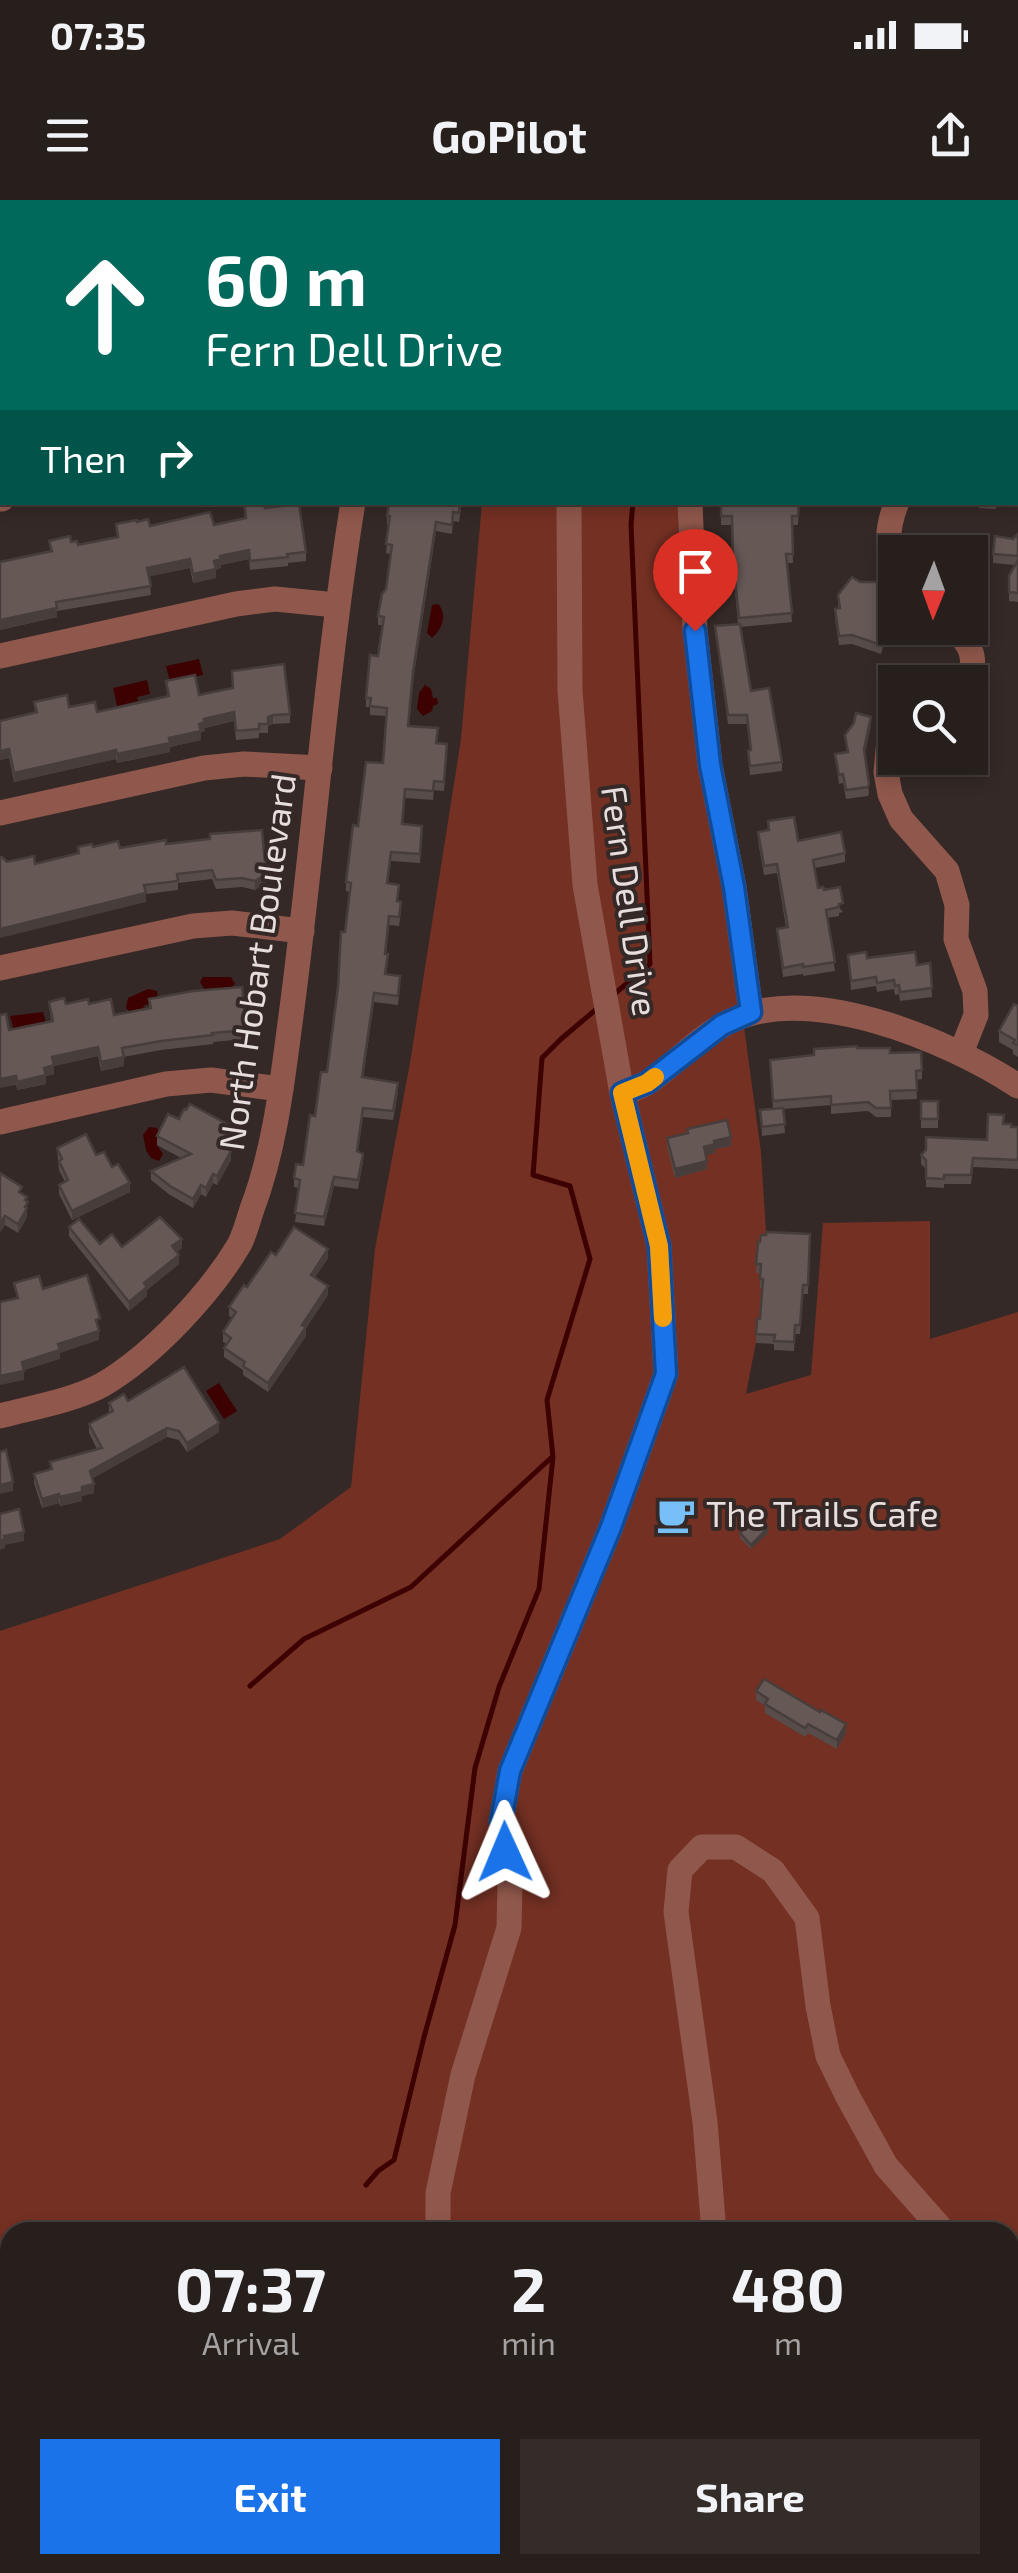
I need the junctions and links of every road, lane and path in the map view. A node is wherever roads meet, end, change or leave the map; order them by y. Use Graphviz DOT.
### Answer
graph roads {
  1 [pos="352,505"];
  2 [pos="569,505"];
  3 [pos="690,505"];
  4 [pos="896,505"];
  5 [pos="888,535"];
  6 [pos="336,605"];
  7 [pos="0,656"];
  8 [pos="320,768"];
  9 [pos="887,775"];
  10 [pos="0,813"];
  11 [pos="302,930"];
  12 [pos="0,968"];
  13 [pos="751,1012"];
  14 [pos="962,1053"];
  15 [pos="1018,1086"];
  16 [pos="281,1089"];
  17 [pos="622,1093"];
  18 [pos="0,1122"];
  19 [pos="0,1416"];
  20 [pos="438,2222"];
  21 [pos="713,2222"];
  22 [pos="935,2222"];
  1 -- 6 [label="street, North Hobart Boulevard"];
  2 -- 17 [label="street, Fern Dell Drive"];
  3 -- 13 [label="street"];
  4 -- 5 [label="street"];
  6 -- 7 [label="street"];
  6 -- 8 [label="street, North Hobart Boulevard"];
  8 -- 10 [label="street"];
  8 -- 11 [label="street, North Hobart Boulevard"];
  9 -- 14 [label="street"];
  11 -- 12 [label="street"];
  11 -- 16 [label="street, North Hobart Boulevard"];
  13 -- 14 [label="street"];
  13 -- 17 [label="street"];
  14 -- 15 [label="street"];
  16 -- 18 [label="street"];
  16 -- 19 [label="street, North Hobart Boulevard"];
  17 -- 20 [label="street, Fern Dell Drive"];
  21 -- 22 [label="street"];
}
